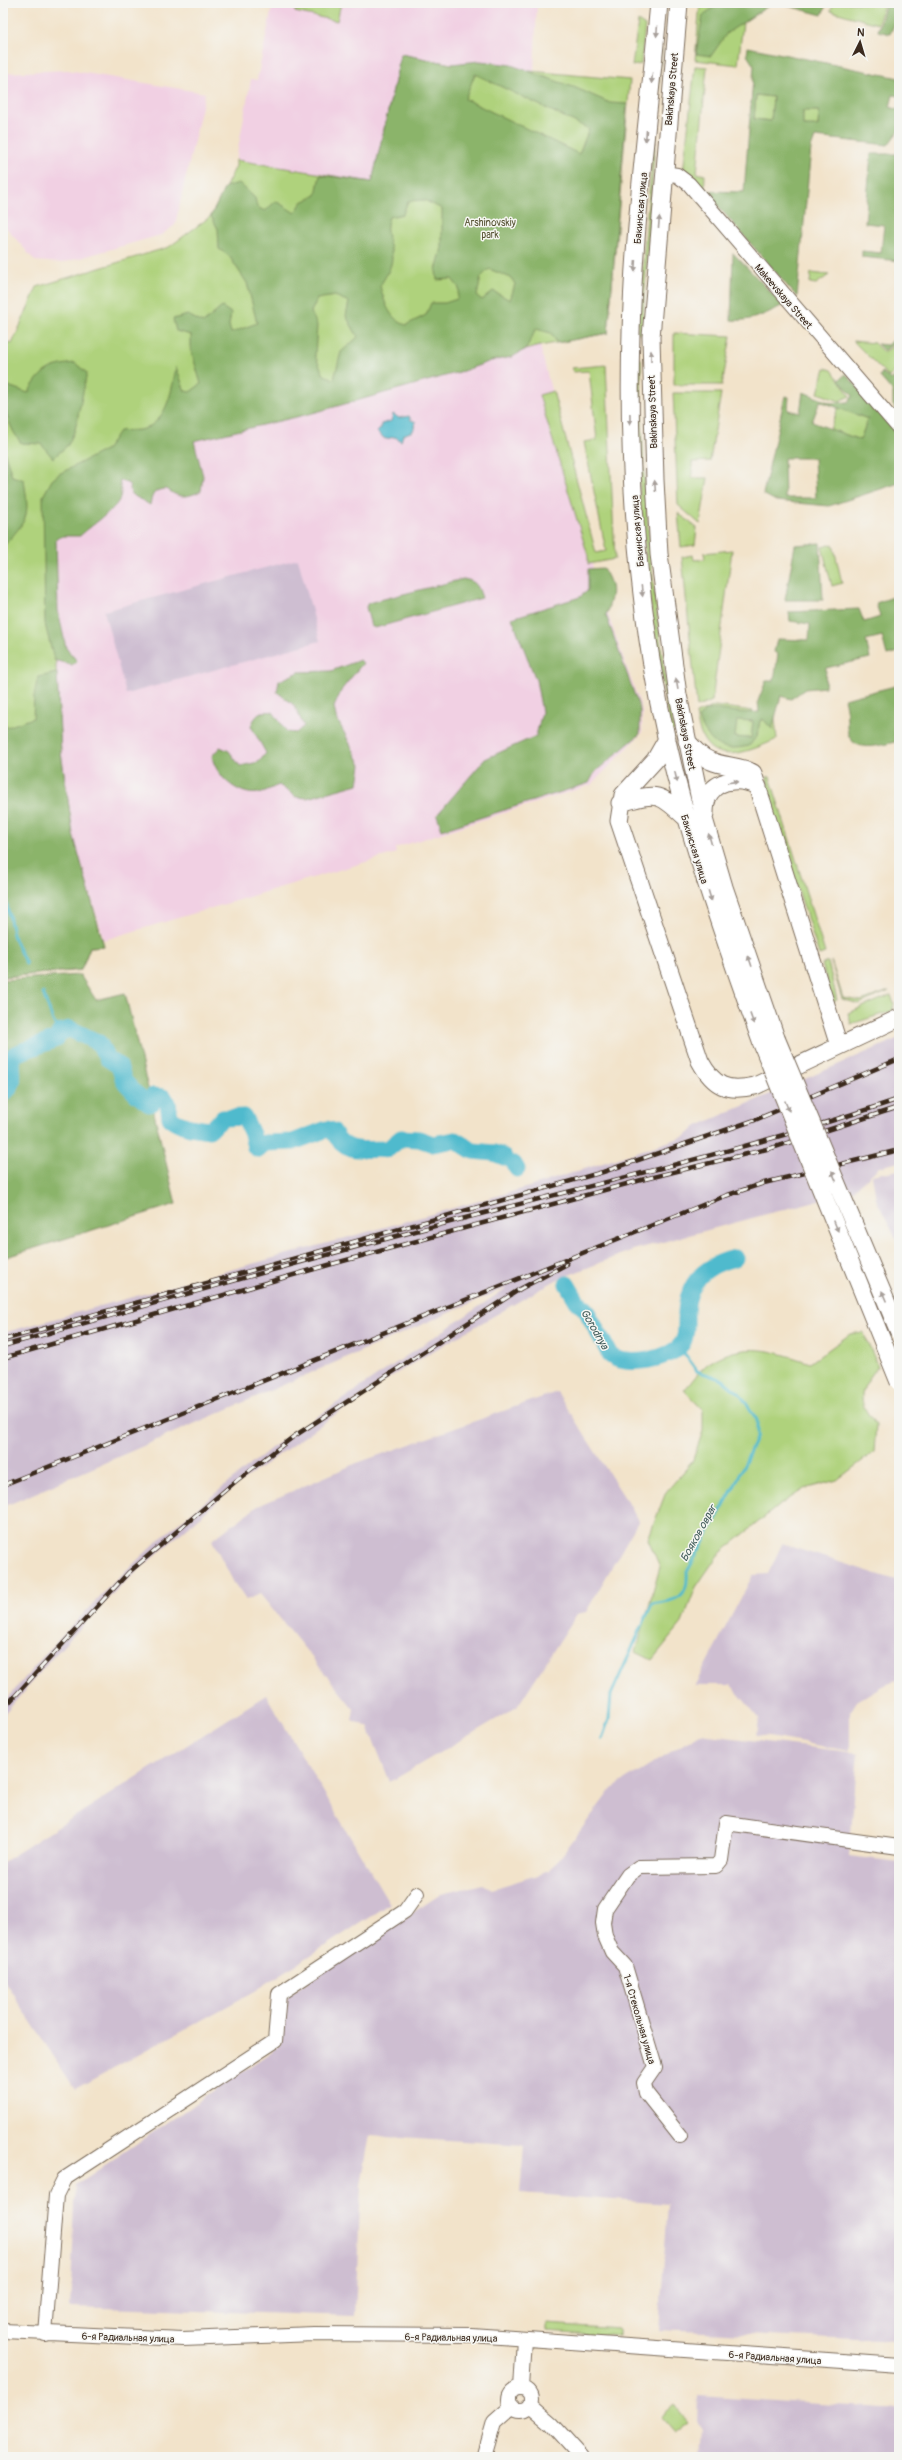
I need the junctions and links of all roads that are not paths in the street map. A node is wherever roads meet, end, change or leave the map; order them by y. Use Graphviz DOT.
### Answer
graph roads {
  1 [pos="659,3"];
  2 [pos="679,3"];
  3 [pos="664,173"];
  4 [pos="899,428"];
  5 [pos="667,739"];
  6 [pos="687,742"];
  7 [pos="758,787"];
  8 [pos="620,803"];
  9 [pos="686,818"];
  10 [pos="704,819"];
  11 [pos="899,1018"];
  12 [pos="769,1041"];
  13 [pos="839,1046"];
  14 [pos="899,1332"];
  15 [pos="899,1382"];
  16 [pos="899,1847"];
  17 [pos="417,1894"];
  18 [pos="680,2136"];
  19 [pos="3,2331"];
  20 [pos="46,2334"];
  21 [pos="524,2339"];
  22 [pos="899,2365"];
  23 [pos="521,2388"];
  24 [pos="530,2405"];
  25 [pos="512,2406"];
  26 [pos="484,2457"];
  27 [pos="582,2457"];
  1 -- 5 [label="main road, Бакинская улица, one-way"];
  2 -- 3 [label="main road, Bakinskaya Street"];
  3 -- 4 [label="street, Makeevskaya Street"];
  6 -- 3 [label="main road, Bakinskaya Street, one-way"];
  5 -- 8 [label="main road"];
  5 -- 9 [label="main road, Бакинская улица, one-way"];
  6 -- 7 [label="main road"];
  6 -- 10 [label="main road, Bakinskaya Street"];
  10 -- 7 [label="main road, one-way"];
  7 -- 13 [label="main road"];
  8 -- 9 [label="main road"];
  8 -- 13 [label="main road"];
  9 -- 12 [label="main road, Бакинская улица, one-way"];
  12 -- 10 [label="main road, Бакинская улица, one-way"];
  11 -- 13 [label="main road"];
  14 -- 12 [label="main road, one-way, bridge"];
  12 -- 15 [label="main road, one-way, bridge"];
  16 -- 18 [label="street, 1-я Стекольная улица"];
  17 -- 20 [label="street"];
  19 -- 20 [label="street, 6-я Радиальная улица"];
  20 -- 21 [label="street, 6-я Радиальная улица"];
  21 -- 22 [label="street, 6-я Радиальная улица"];
  21 -- 23 [label="street"];
  23 -- 24 [label="street"];
  23 -- 25 [label="street"];
  24 -- 25 [label="street"];
  24 -- 27 [label="street"];
  25 -- 26 [label="street"];
}
